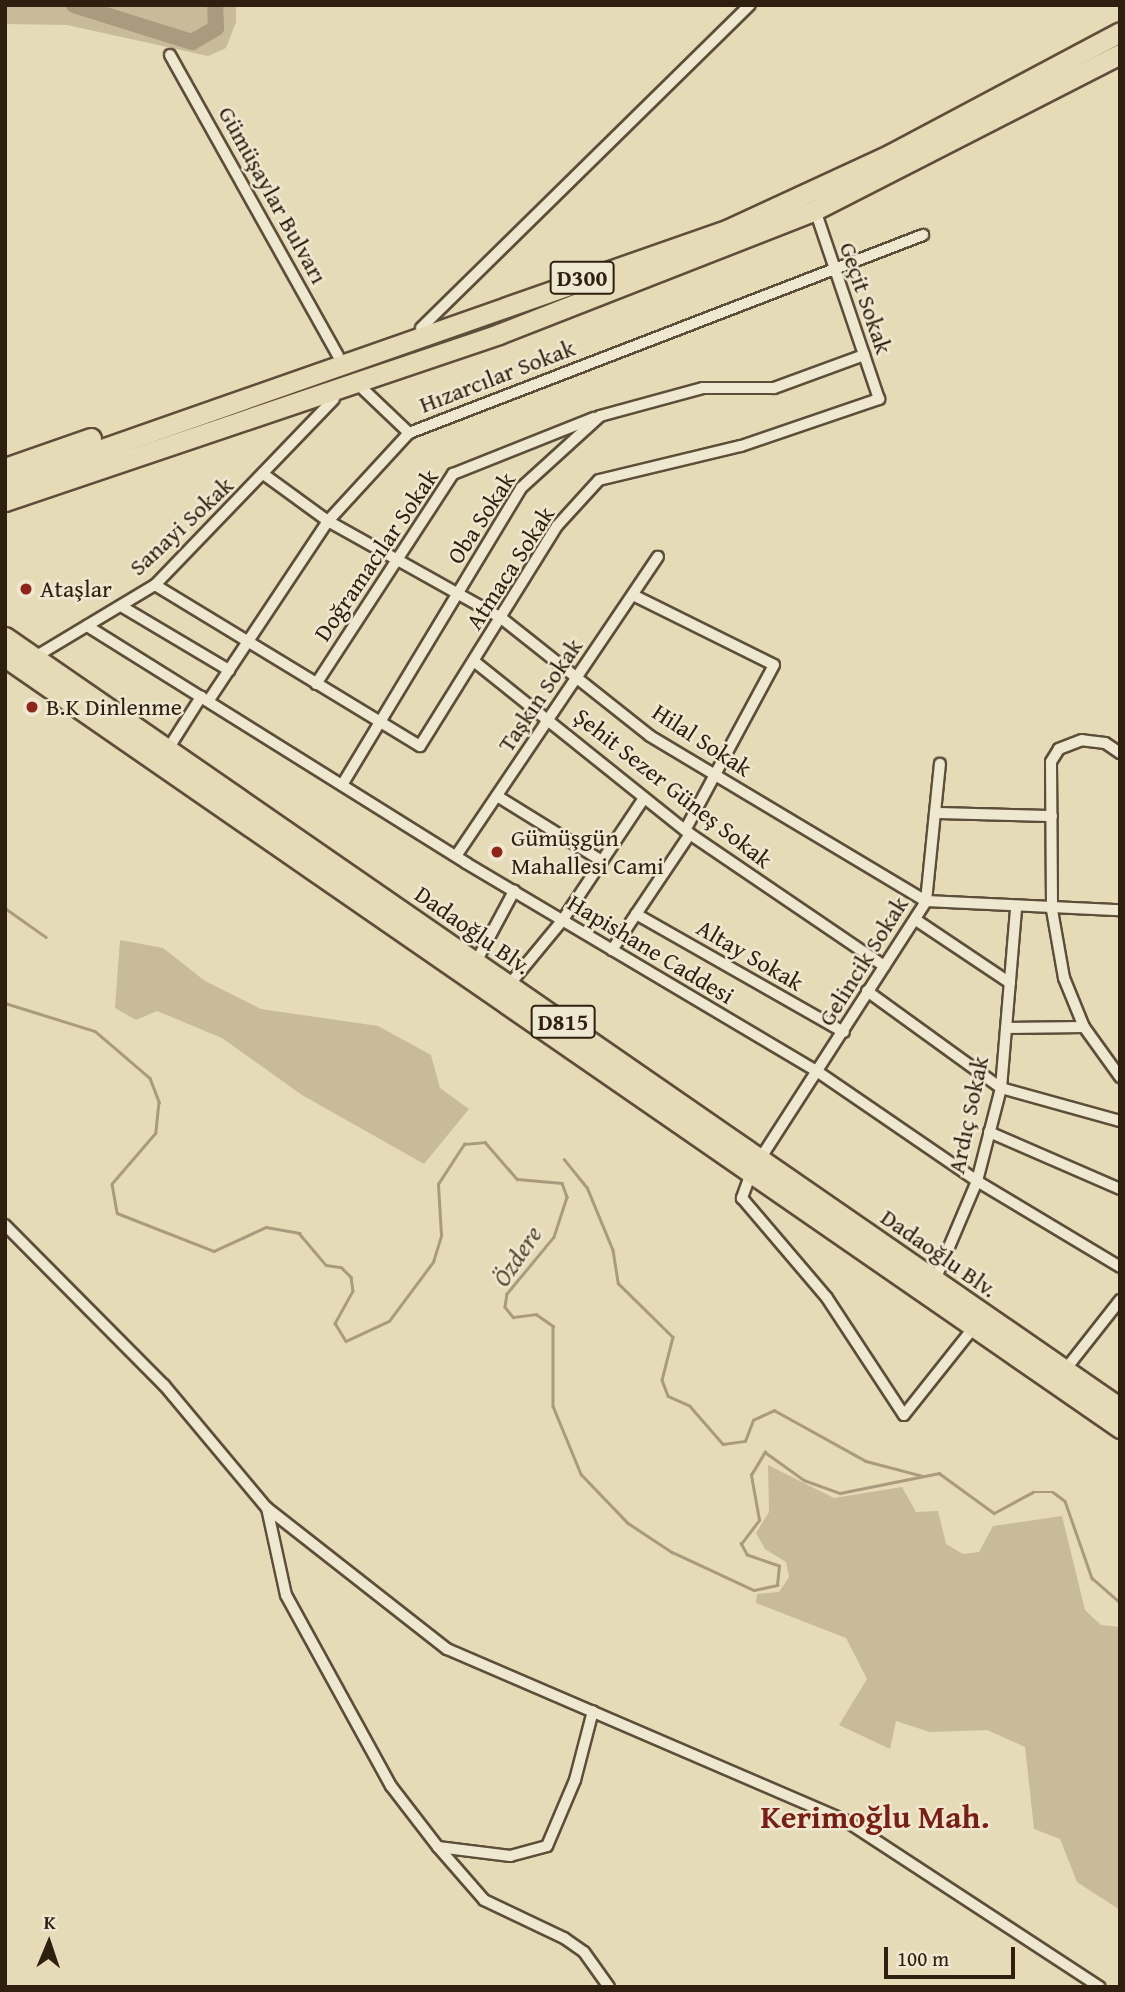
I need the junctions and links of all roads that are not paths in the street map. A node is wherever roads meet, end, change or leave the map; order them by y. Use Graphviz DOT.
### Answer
graph roads {
  1 [pos="750,5"];
  2 [pos="1120,32"];
  3 [pos="1120,54"];
  4 [pos="170,55"];
  5 [pos="815,210"];
  6 [pos="923,235"];
  7 [pos="833,267"];
  8 [pos="468,319"];
  9 [pos="421,328"];
  10 [pos="499,334"];
  11 [pos="338,355"];
  12 [pos="864,355"];
  13 [pos="363,389"];
  14 [pos="334,399"];
  15 [pos="879,399"];
  16 [pos="600,416"];
  17 [pos="410,433"];
  18 [pos="266,476"];
  19 [pos="15,480"];
  20 [pos="5,500"];
  21 [pos="5,512"];
  22 [pos="328,521"];
  23 [pos="658,557"];
  24 [pos="396,559"];
  25 [pos="155,585"];
  26 [pos="457,593"];
  27 [pos="633,595"];
  28 [pos="121,606"];
  29 [pos="500,617"];
  30 [pos="88,626"];
  31 [pos="5,637"];
  32 [pos="248,640"];
  33 [pos="5,657"];
  34 [pos="35,657"];
  35 [pos="475,662"];
  36 [pos="229,670"];
  37 [pos="579,674"];
  38 [pos="316,684"];
  39 [pos="205,699"];
  40 [pos="549,719"];
  41 [pos="379,723"];
  42 [pos="168,749"];
  43 [pos="1120,753"];
  44 [pos="940,764"];
  45 [pos="718,776"];
  46 [pos="342,785"];
  47 [pos="497,796"];
  48 [pos="644,798"];
  49 [pos="935,814"];
  50 [pos="1052,816"];
  51 [pos="687,832"];
  52 [pos="456,856"];
  53 [pos="602,861"];
  54 [pos="513,891"];
  55 [pos="926,901"];
  56 [pos="1016,909"];
  57 [pos="1052,910"];
  58 [pos="1120,910"];
  59 [pos="636,914"];
  60 [pos="916,920"];
  61 [pos="562,921"];
  62 [pos="612,950"];
  63 [pos="476,962"];
  64 [pos="884,966"];
  65 [pos="1010,983"];
  66 [pos="509,985"];
  67 [pos="867,991"];
  68 [pos="1084,1027"];
  69 [pos="1006,1028"];
  70 [pos="844,1032"];
  71 [pos="818,1072"];
  72 [pos="1120,1077"];
  73 [pos="1001,1088"];
  74 [pos="1120,1121"];
  75 [pos="989,1132"];
  76 [pos="755,1166"];
  77 [pos="977,1181"];
  78 [pos="1120,1189"];
  79 [pos="5,1225"];
  80 [pos="1120,1267"];
  81 [pos="935,1280"];
  82 [pos="1120,1300"];
  83 [pos="974,1327"];
  84 [pos="1065,1370"];
  85 [pos="1120,1408"];
  86 [pos="1120,1427"];
  87 [pos="267,1508"];
  88 [pos="593,1711"];
  89 [pos="438,1847"];
  90 [pos="609,1987"];
  91 [pos="1100,1987"];
  1 -- 9 [label="street"];
  2 -- 8 [label="highway, D300"];
  3 -- 5 [label="highway, D300"];
  4 -- 11 [label="street, Gümüşaylar Bulvarı"];
  5 -- 7 [label="street, Geçit Sokak"];
  5 -- 10 [label="highway, D300"];
  6 -- 7 [label="street, Hızarcılar Sokak"];
  7 -- 12 [label="street, Geçit Sokak"];
  7 -- 17 [label="street, Hızarcılar Sokak"];
  8 -- 9 [label="highway"];
  8 -- 19 [label="highway, D300"];
  9 -- 11 [label="highway"];
  10 -- 13 [label="highway"];
  10 -- 19 [label="highway, D300"];
  11 -- 19 [label="highway"];
  12 -- 15 [label="street, Geçit Sokak"];
  12 -- 16 [label="street, Oba Sokak"];
  13 -- 14 [label="highway"];
  13 -- 17 [label="street"];
  14 -- 18 [label="street, Sanayi Sokak"];
  14 -- 21 [label="highway"];
  15 -- 29 [label="street, Atmaca Sokak"];
  16 -- 24 [label="street, Doğramacılar Sokak"];
  16 -- 26 [label="street, Oba Sokak"];
  17 -- 22 [label="street, Hızarcılar Sokak"];
  18 -- 22 [label="street, Hilal Sokak"];
  18 -- 25 [label="street, Sanayi Sokak"];
  19 -- 20 [label="highway, D300"];
  22 -- 24 [label="street, Hilal Sokak"];
  22 -- 32 [label="street, Hızarcılar Sokak"];
  23 -- 27 [label="street, Taşkın Sokak"];
  24 -- 26 [label="street, Hilal Sokak"];
  24 -- 38 [label="street, Doğramacılar Sokak"];
  25 -- 28 [label="street, Sanayi Sokak"];
  25 -- 32 [label="street"];
  26 -- 29 [label="street, Hilal Sokak"];
  26 -- 41 [label="street, Oba Sokak"];
  27 -- 37 [label="street, Taşkın Sokak"];
  27 -- 45 [label="street"];
  28 -- 30 [label="street, Sanayi Sokak"];
  28 -- 36 [label="street"];
  29 -- 35 [label="street, Atmaca Sokak"];
  29 -- 37 [label="street, Hilal Sokak"];
  30 -- 34 [label="street, Sanayi Sokak"];
  30 -- 39 [label="street, Hapishane Caddesi"];
  31 -- 34 [label="highway, Dadaoğlu Blv. / D815"];
  32 -- 36 [label="street, Hızarcılar Sokak"];
  32 -- 38 [label="street"];
  33 -- 76 [label="highway, Dadaoğlu Blv. / D815"];
  34 -- 42 [label="highway, Dadaoğlu Blv. / D815"];
  35 -- 40 [label="street, Şehit Sezer Güneş Sokak"];
  35 -- 41 [label="street, Atmaca Sokak"];
  36 -- 39 [label="street, Hızarcılar Sokak"];
  37 -- 40 [label="street, Taşkın Sokak"];
  37 -- 45 [label="street, Hilal Sokak"];
  38 -- 41 [label="street"];
  39 -- 42 [label="street, Hızarcılar Sokak"];
  39 -- 46 [label="street, Hapishane Caddesi"];
  40 -- 47 [label="street, Taşkın Sokak"];
  40 -- 48 [label="street, Şehit Sezer Güneş Sokak"];
  41 -- 46 [label="street, Oba Sokak"];
  42 -- 63 [label="highway, Dadaoğlu Blv. / D815"];
  43 -- 50 [label="street"];
  44 -- 49 [label="street, Gelincik Sokak"];
  45 -- 51 [label="street"];
  45 -- 55 [label="street, Hilal Sokak"];
  46 -- 52 [label="street, Hapishane Caddesi"];
  47 -- 52 [label="street, Taşkın Sokak"];
  47 -- 53 [label="street"];
  48 -- 51 [label="street, Şehit Sezer Güneş Sokak"];
  48 -- 53 [label="street"];
  49 -- 50 [label="street"];
  49 -- 55 [label="street, Gelincik Sokak"];
  50 -- 57 [label="street"];
  51 -- 59 [label="street"];
  51 -- 64 [label="street, Şehit Sezer Güneş Sokak"];
  52 -- 54 [label="street, Hapishane Caddesi"];
  53 -- 61 [label="street"];
  54 -- 61 [label="street, Hapishane Caddesi"];
  54 -- 63 [label="street"];
  55 -- 56 [label="street, Hilal Sokak"];
  55 -- 60 [label="street, Gelincik Sokak"];
  56 -- 57 [label="street, Hilal Sokak"];
  56 -- 65 [label="street, Ardıç Sokak"];
  57 -- 58 [label="street, Hilal Sokak"];
  57 -- 68 [label="street"];
  59 -- 62 [label="street"];
  59 -- 70 [label="street, Altay Sokak"];
  60 -- 64 [label="street, Gelincik Sokak"];
  60 -- 65 [label="street"];
  61 -- 62 [label="street, Hapishane Caddesi"];
  61 -- 66 [label="street"];
  62 -- 71 [label="street, Hapishane Caddesi"];
  63 -- 66 [label="highway, Dadaoğlu Blv. / D815"];
  64 -- 67 [label="street, Gelincik Sokak"];
  65 -- 69 [label="street, Ardıç Sokak"];
  66 -- 76 [label="highway, Dadaoğlu Blv. / D815"];
  67 -- 70 [label="street, Gelincik Sokak"];
  67 -- 73 [label="street"];
  68 -- 69 [label="street"];
  68 -- 72 [label="street"];
  69 -- 73 [label="street, Ardıç Sokak"];
  70 -- 71 [label="street, Gelincik Sokak"];
  71 -- 76 [label="street, Gelincik Sokak"];
  71 -- 77 [label="street, Hapishane Caddesi"];
  73 -- 74 [label="street"];
  73 -- 75 [label="street, Ardıç Sokak"];
  75 -- 77 [label="street, Ardıç Sokak"];
  75 -- 78 [label="street"];
  76 -- 81 [label="highway, Dadaoğlu Blv. / D815"];
  76 -- 83 [label="highway, Dadaoğlu Blv. / D815"];
  76 -- 83 [label="street"];
  77 -- 80 [label="street, Hapishane Caddesi"];
  77 -- 81 [label="street, Ardıç Sokak"];
  79 -- 87 [label="street"];
  81 -- 84 [label="highway, Dadaoğlu Blv. / D815"];
  82 -- 84 [label="street"];
  83 -- 86 [label="highway, Dadaoğlu Blv. / D815"];
  84 -- 85 [label="highway, Dadaoğlu Blv. / D815"];
  87 -- 88 [label="street"];
  87 -- 89 [label="street"];
  88 -- 89 [label="street"];
  88 -- 91 [label="street"];
  89 -- 90 [label="street"];
}
